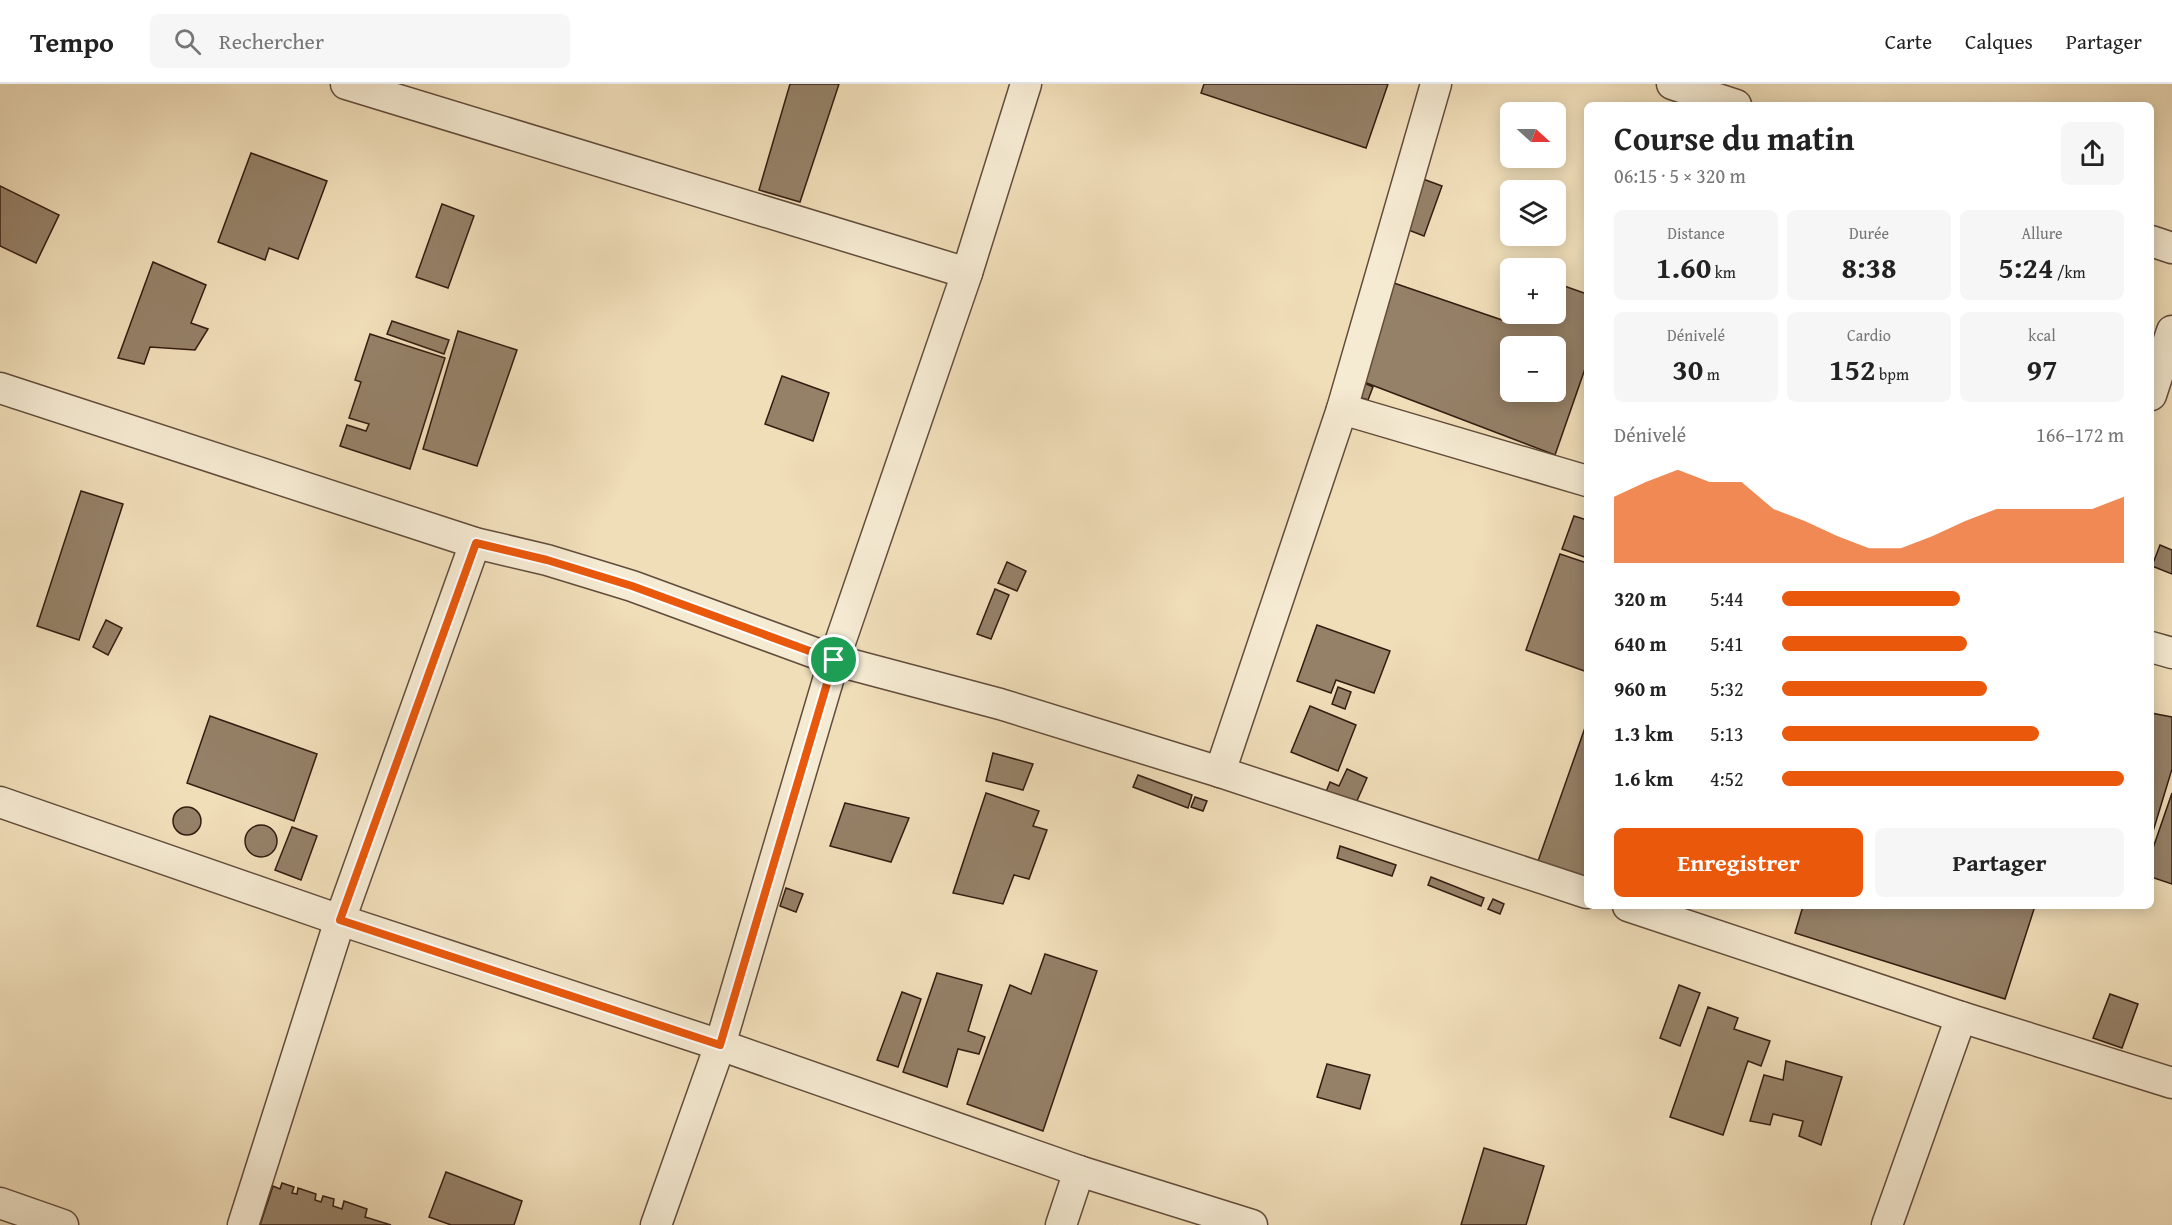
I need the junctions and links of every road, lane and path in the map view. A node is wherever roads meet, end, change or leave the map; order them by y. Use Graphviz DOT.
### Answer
graph roads {
  1 [pos="346,84"];
  2 [pos="1026,84"];
  3 [pos="1436,84"];
  4 [pos="1672,84"];
  5 [pos="1727,102"];
  6 [pos="2154,242"];
  7 [pos="2172,248"];
  8 [pos="967,273"];
  9 [pos="2172,331"];
  10 [pos="2154,386"];
  11 [pos="0,388"];
  12 [pos="1342,409"];
  13 [pos="1584,480"];
  14 [pos="476,543"];
  15 [pos="2154,648"];
  16 [pos="2172,653"];
  17 [pos="834,660"];
  18 [pos="1220,772"];
  19 [pos="0,802"];
  20 [pos="1584,892"];
  21 [pos="1637,909"];
  22 [pos="340,920"];
  23 [pos="1961,1017"];
  24 [pos="720,1045"];
  25 [pos="2172,1083"];
  26 [pos="1079,1171"];
  27 [pos="0,1203"];
  28 [pos="63,1225"];
  29 [pos="243,1225"];
  30 [pos="656,1225"];
  31 [pos="1061,1225"];
  32 [pos="1252,1225"];
  33 [pos="1887,1225"];
  1 -- 8 [label="street"];
  2 -- 8 [label="street"];
  3 -- 12 [label="street"];
  4 -- 5 [label="street"];
  6 -- 7 [label="street"];
  8 -- 17 [label="street"];
  9 -- 10 [label="street"];
  11 -- 14 [label="street"];
  12 -- 13 [label="street"];
  12 -- 18 [label="street"];
  14 -- 17 [label="street"];
  14 -- 22 [label="street"];
  15 -- 16 [label="street"];
  17 -- 18 [label="street"];
  17 -- 24 [label="street"];
  18 -- 20 [label="street"];
  19 -- 22 [label="street"];
  21 -- 23 [label="street"];
  22 -- 24 [label="street"];
  22 -- 29 [label="street"];
  23 -- 25 [label="street"];
  23 -- 33 [label="street"];
  24 -- 26 [label="street"];
  24 -- 30 [label="street"];
  26 -- 31 [label="street"];
  26 -- 32 [label="street"];
  27 -- 28 [label="street"];
}
